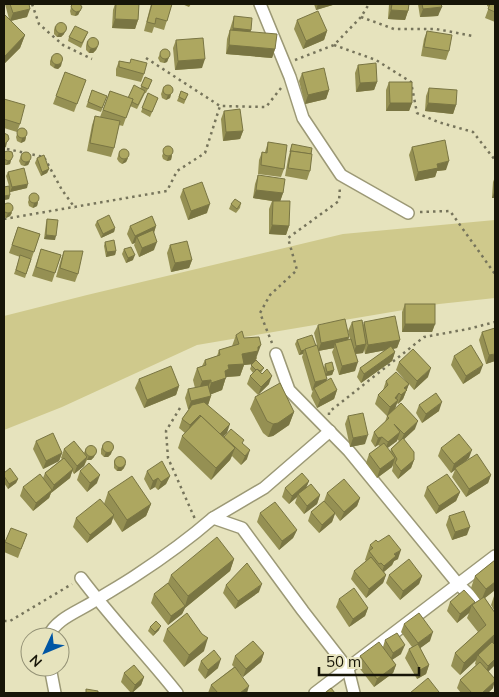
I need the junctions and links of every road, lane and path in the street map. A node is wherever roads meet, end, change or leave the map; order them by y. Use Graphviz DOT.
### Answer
graph roads {
  1 [pos="32,4"];
  2 [pos="260,4"];
  3 [pos="369,4"];
  4 [pos="361,18"];
  5 [pos="473,36"];
  6 [pos="334,45"];
  7 [pos="146,58"];
  8 [pos="92,59"];
  9 [pos="285,64"];
  10 [pos="290,77"];
  11 [pos="220,106"];
  12 [pos="6,149"];
  13 [pos="495,160"];
  14 [pos="341,175"];
  15 [pos="75,208"];
  16 [pos="408,213"];
  17 [pos="4,219"];
  18 [pos="495,274"];
  19 [pos="495,322"];
  20 [pos="276,354"];
  21 [pos="180,408"];
  22 [pos="330,431"];
  23 [pos="213,518"];
  24 [pos="200,530"];
  25 [pos="495,556"];
  26 [pos="81,578"];
  27 [pos="458,584"];
  28 [pos="97,600"];
  29 [pos="4,621"];
  30 [pos="495,624"];
  31 [pos="55,627"];
  32 [pos="348,668"];
  33 [pos="52,677"];
  34 [pos="54,693"];
  35 [pos="177,693"];
  36 [pos="315,693"];
  37 [pos="354,693"];
  1 -- 8 [label="path"];
  2 -- 9 [label="street"];
  3 -- 4 [label="path"];
  4 -- 5 [label="path"];
  4 -- 6 [label="path"];
  6 -- 9 [label="path"];
  6 -- 13 [label="path"];
  7 -- 11 [label="path"];
  9 -- 10 [label="street"];
  10 -- 11 [label="path"];
  10 -- 14 [label="street"];
  11 -- 15 [label="path"];
  12 -- 15 [label="path"];
  14 -- 16 [label="street"];
  14 -- 20 [label="path"];
  15 -- 17 [label="path"];
  16 -- 18 [label="path"];
  19 -- 22 [label="path"];
  20 -- 22 [label="street"];
  21 -- 24 [label="path"];
  22 -- 23 [label="street"];
  22 -- 27 [label="street"];
  23 -- 24 [label="street"];
  23 -- 32 [label="street"];
  24 -- 28 [label="street"];
  25 -- 27 [label="street"];
  26 -- 28 [label="street"];
  26 -- 29 [label="path"];
  27 -- 30 [label="street"];
  27 -- 32 [label="street"];
  28 -- 31 [label="street"];
  28 -- 35 [label="street"];
  32 -- 36 [label="street"];
  32 -- 37 [label="street"];
  33 -- 34 [label="street"];
}
